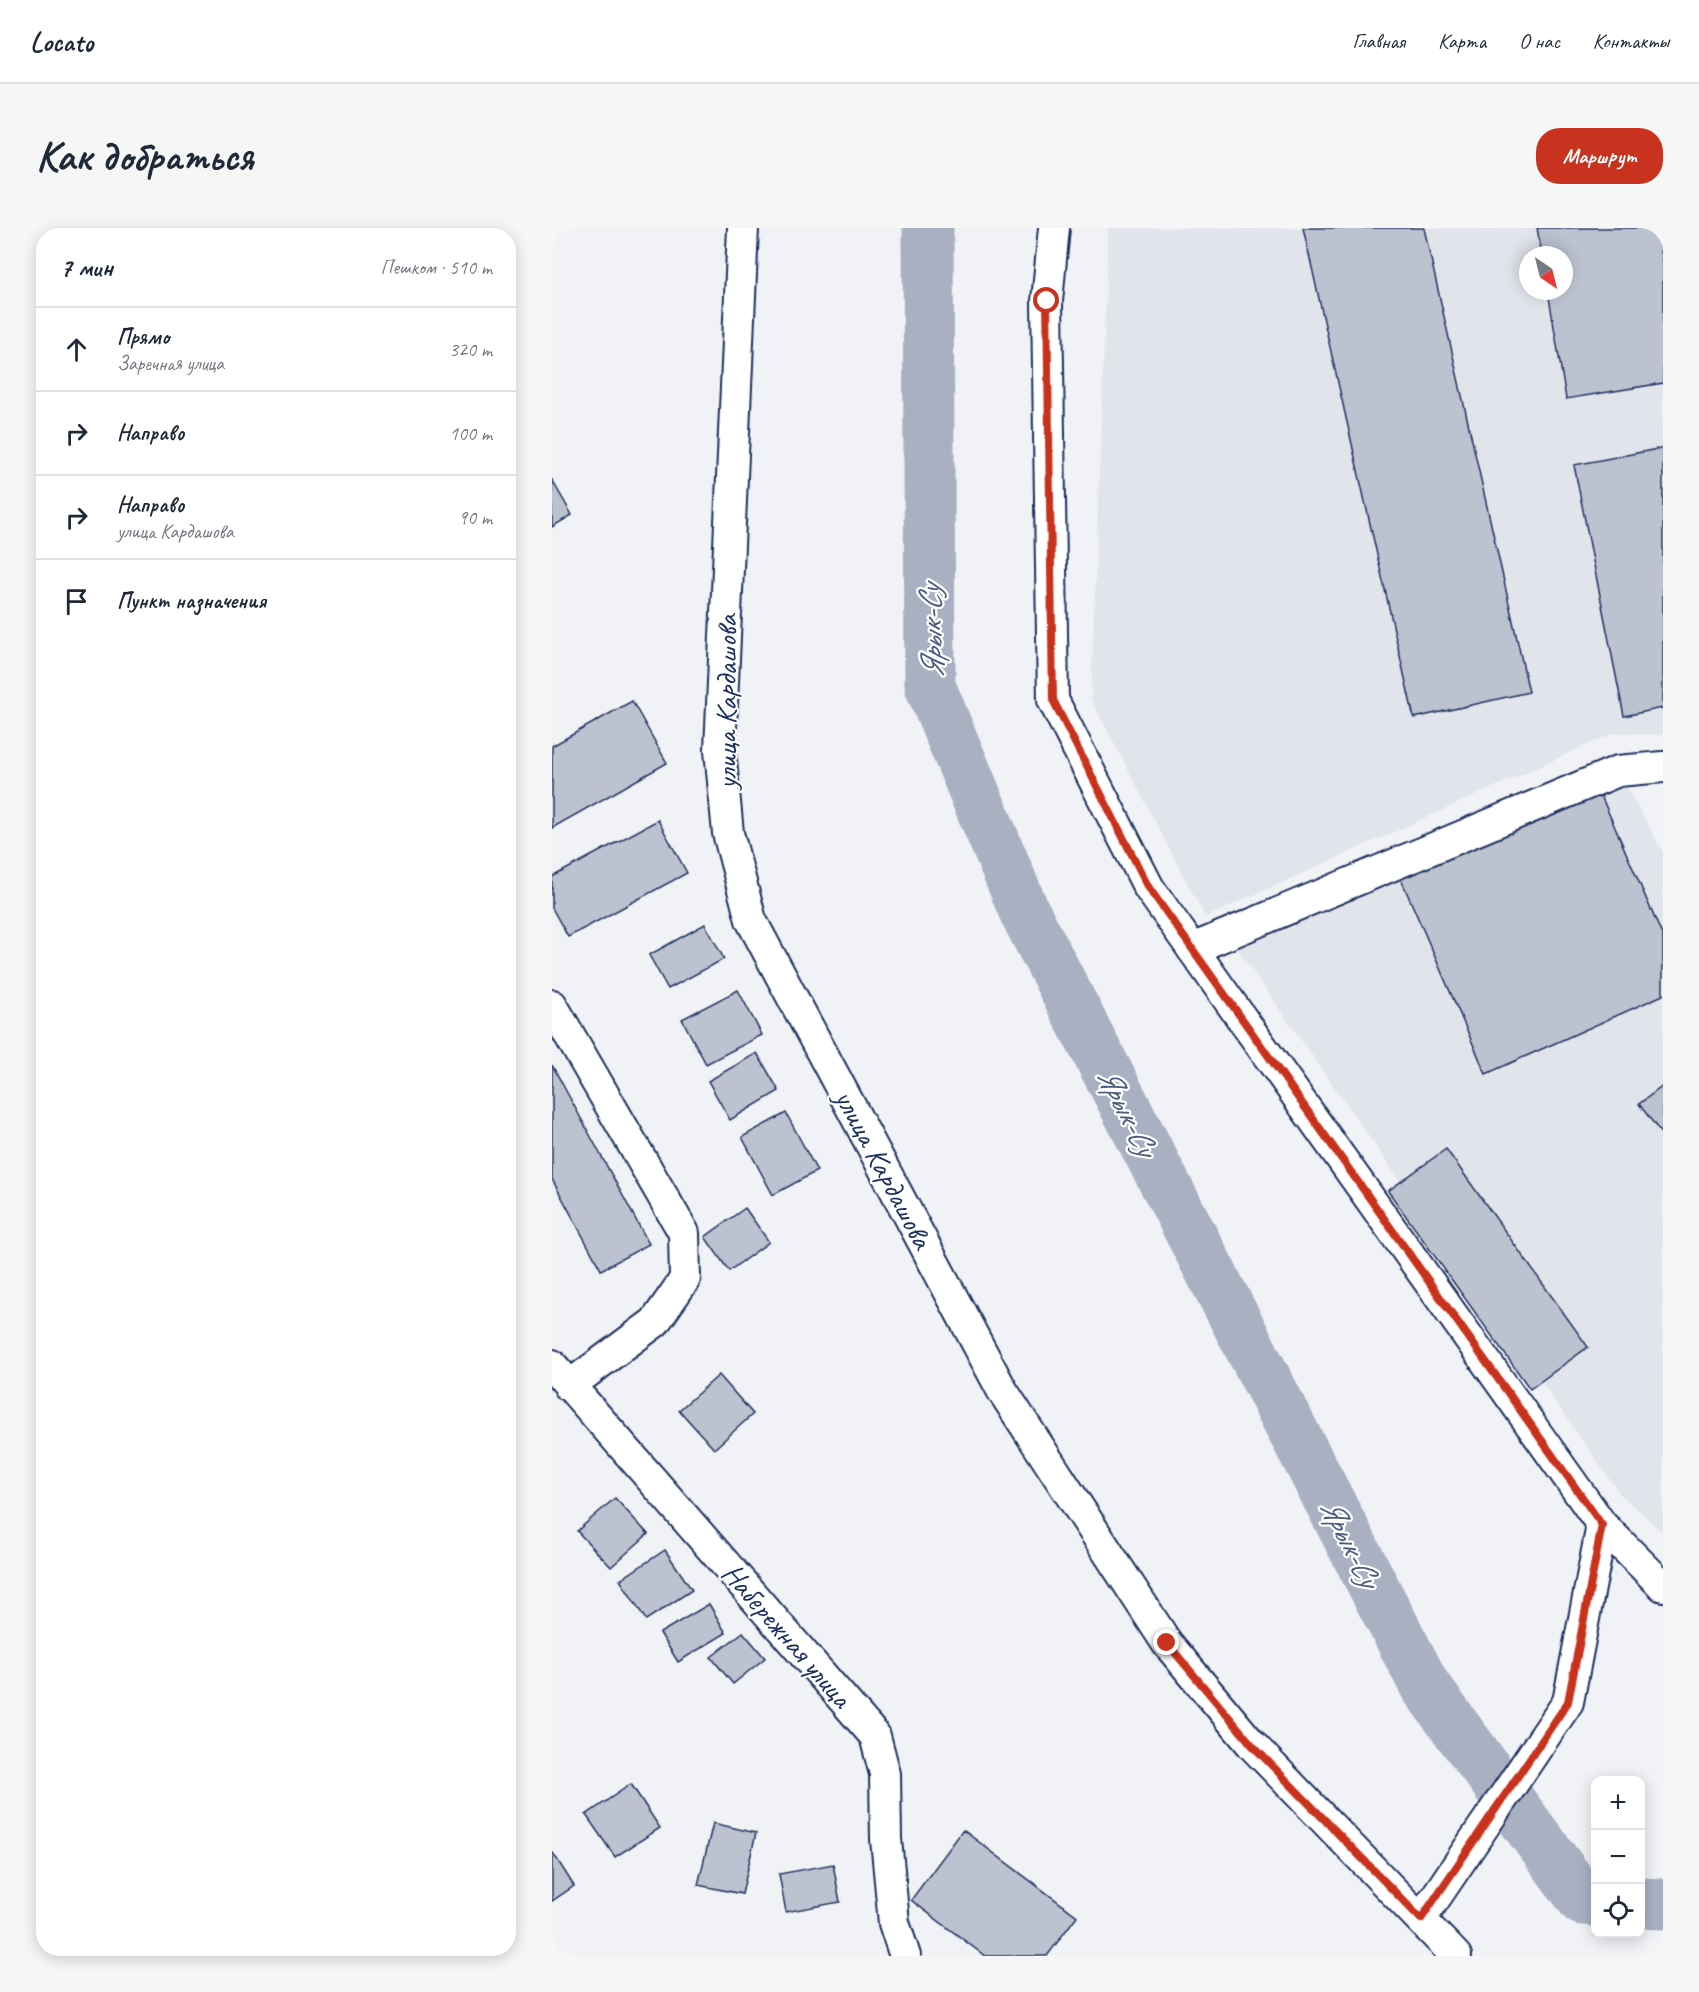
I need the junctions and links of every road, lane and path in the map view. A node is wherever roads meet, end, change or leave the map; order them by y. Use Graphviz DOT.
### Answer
graph roads {
  1 [pos="743,228"];
  2 [pos="1054,228"];
  3 [pos="1663,767"];
  4 [pos="1192,949"];
  5 [pos="552,1005"];
  6 [pos="561,1376"];
  7 [pos="1602,1525"];
  8 [pos="1663,1586"];
  9 [pos="1421,1919"];
  10 [pos="905,1956"];
  11 [pos="1456,1956"];
  1 -- 9 [label="street, улица Кардашова"];
  2 -- 4 [label="street"];
  3 -- 4 [label="street"];
  4 -- 7 [label="street"];
  5 -- 6 [label="street"];
  6 -- 10 [label="street, Набережная улица"];
  7 -- 8 [label="street"];
  7 -- 9 [label="street"];
  9 -- 11 [label="street, улица Кардашова"];
}
